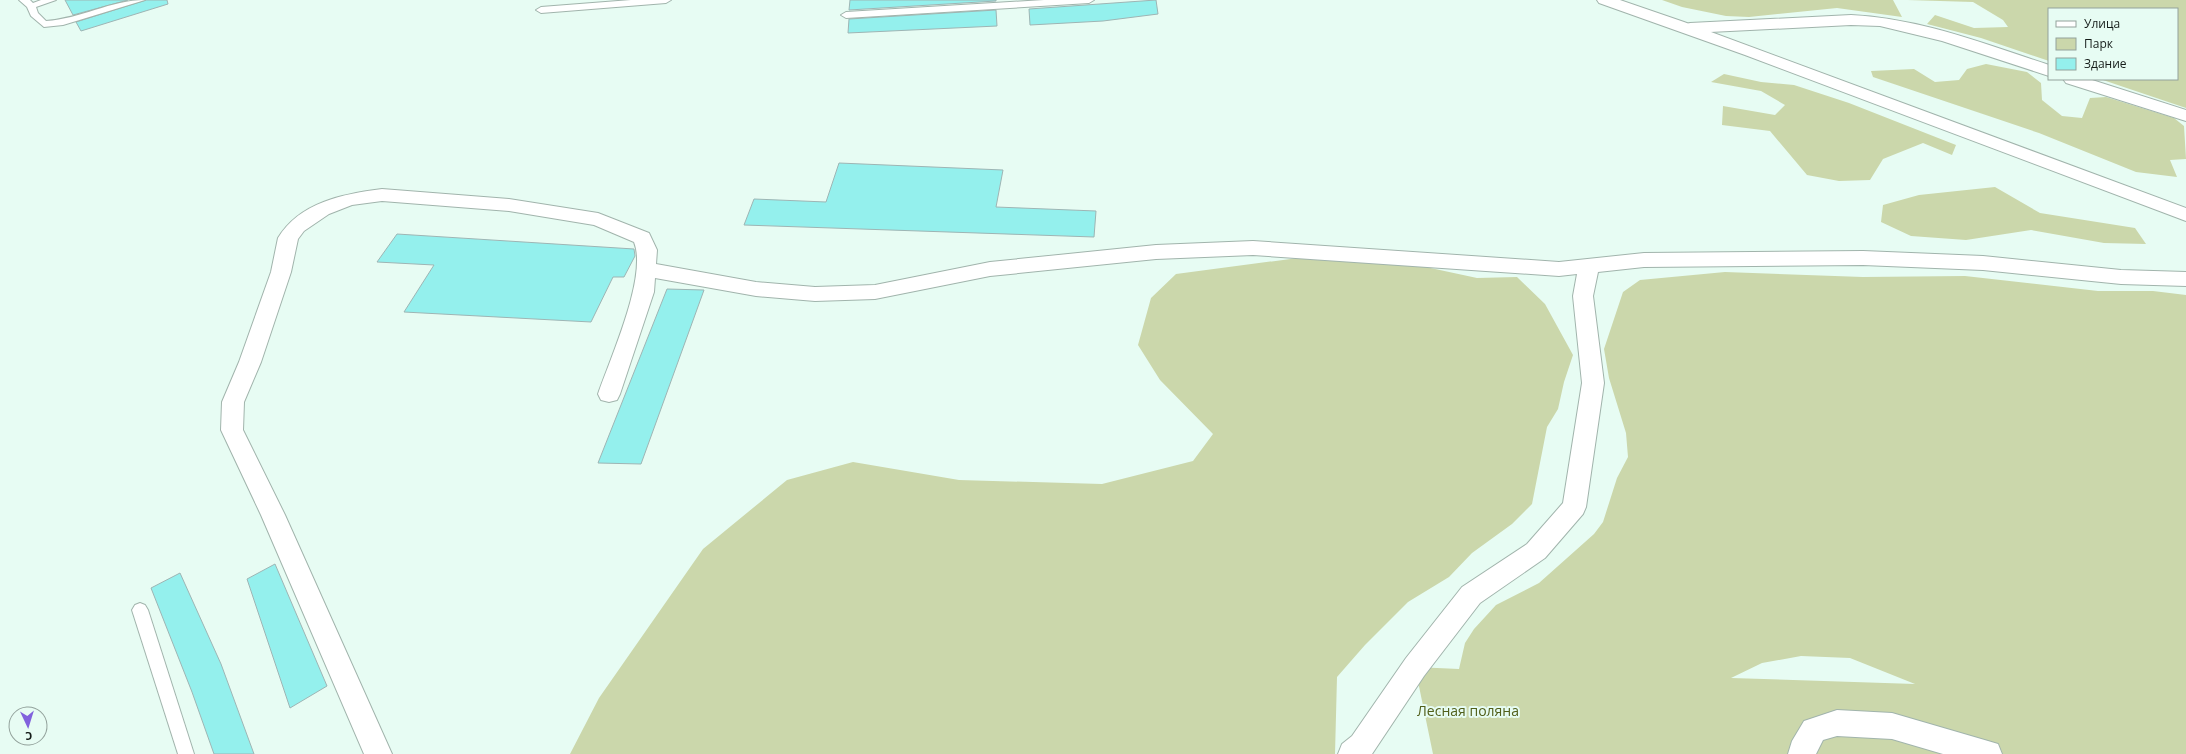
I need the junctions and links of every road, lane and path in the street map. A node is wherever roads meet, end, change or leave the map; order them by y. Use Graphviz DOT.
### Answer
graph roads {
  1 [pos="51,0"];
  2 [pos="140,0"];
  3 [pos="666,0"];
  4 [pos="1089,0"];
  5 [pos="1605,0"];
  6 [pos="27,3"];
  7 [pos="541,10"];
  8 [pos="846,15"];
  9 [pos="1690,28"];
  10 [pos="2048,72"];
  11 [pos="2075,80"];
  12 [pos="2186,116"];
  13 [pos="2186,215"];
  14 [pos="1588,266"];
  15 [pos="647,269"];
  16 [pos="2186,279"];
  17 [pos="609,394"];
  18 [pos="140,610"];
  19 [pos="186,754"];
  20 [pos="378,754"];
  21 [pos="1352,754"];
  22 [pos="1802,754"];
  23 [pos="1988,754"];
  1 -- 6 [label="lane"];
  2 -- 6 [label="lane"];
  3 -- 7 [label="lane"];
  4 -- 8 [label="lane"];
  5 -- 9 [label="street"];
  9 -- 10 [label="street"];
  9 -- 13 [label="street"];
  11 -- 12 [label="street"];
  14 -- 15 [label="street"];
  14 -- 16 [label="street"];
  14 -- 21 [label="street"];
  15 -- 17 [label="street"];
  15 -- 20 [label="street"];
  18 -- 19 [label="lane"];
  22 -- 23 [label="street"];
}
